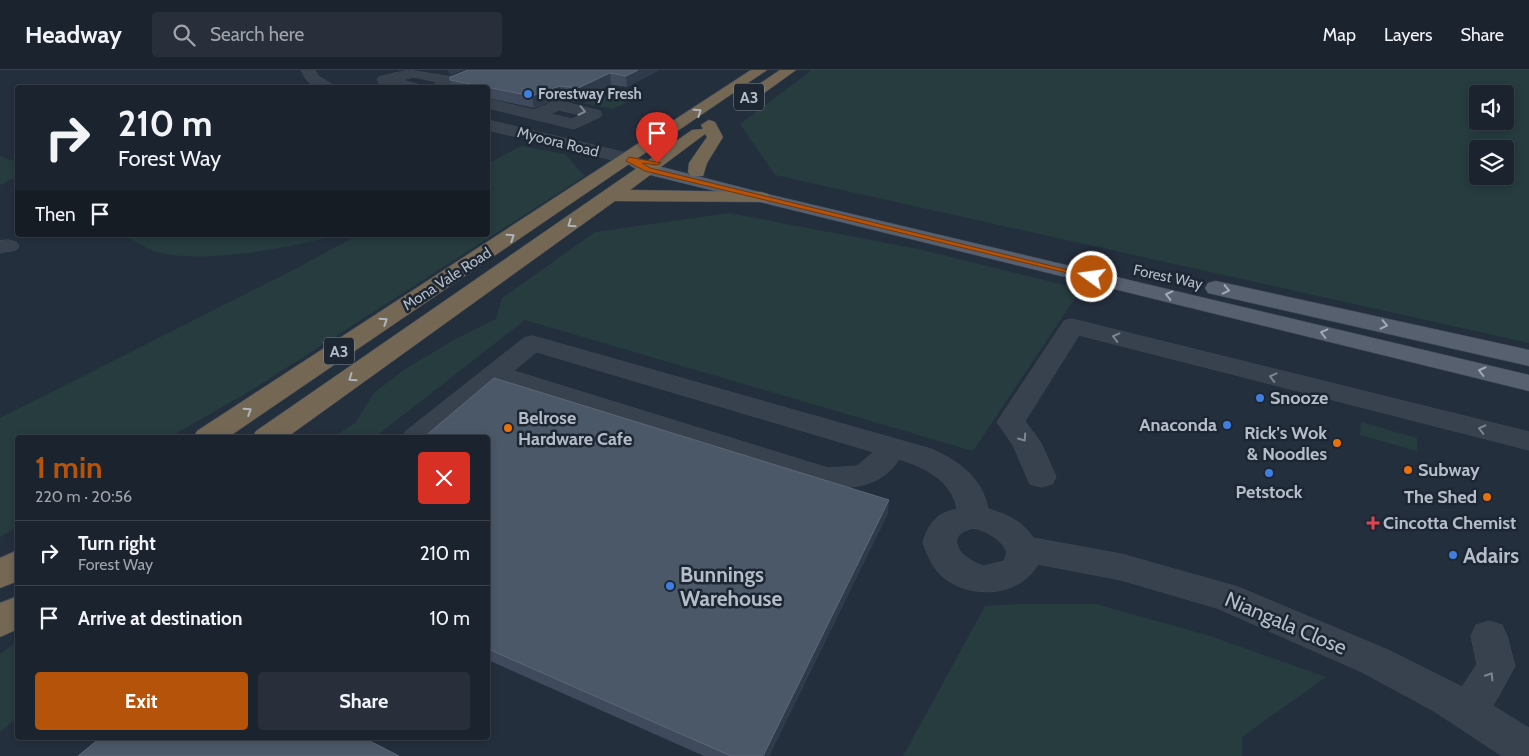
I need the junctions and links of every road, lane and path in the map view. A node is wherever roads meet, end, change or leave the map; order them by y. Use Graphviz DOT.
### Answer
graph roads {
  1 [pos="308,70"];
  2 [pos="760,70"];
  3 [pos="789,70"];
  4 [pos="325,85"];
  5 [pos="404,85"];
  6 [pos="443,85"];
  7 [pos="490,104"];
  8 [pos="536,115"];
  9 [pos="490,125"];
  10 [pos="709,125"];
  11 [pos="629,159"];
  12 [pos="652,166"];
  13 [pos="697,172"];
  14 [pos="611,196"];
  15 [pos="762,198"];
  16 [pos="1529,358"];
  17 [pos="494,373"];
  18 [pos="1529,383"];
  19 [pos="212,435"];
  20 [pos="270,435"];
  21 [pos="420,435"];
  22 [pos="1529,441"];
  23 [pos="890,449"];
  24 [pos="1041,477"];
  25 [pos="974,517"];
  26 [pos="1022,548"];
  27 [pos="15,565"];
  28 [pos="0,575"];
  29 [pos="15,612"];
  30 [pos="0,622"];
  31 [pos="1489,636"];
  32 [pos="1468,713"];
  33 [pos="1529,751"];
  1 -- 4 [label="street"];
  11 -- 2 [label="highway, Mona Vale Road / A3, one-way"];
  3 -- 10 [label="highway, Mona Vale Road / A3"];
  5 -- 6 [label="street"];
  7 -- 8 [label="street"];
  9 -- 11 [label="street, Myoora Road"];
  10 -- 12 [label="highway, Mona Vale Road / A3"];
  10 -- 13 [label="highway"];
  11 -- 12 [label="main road, Forest Way"];
  19 -- 11 [label="highway, Mona Vale Road / A3, one-way"];
  12 -- 13 [label="main road, Forest Way"];
  12 -- 14 [label="highway, Mona Vale Road / A3"];
  12 -- 15 [label="main road, Forest Way"];
  13 -- 16 [label="main road, Forest Way, one-way"];
  14 -- 15 [label="highway"];
  14 -- 20 [label="highway, Mona Vale Road / A3, one-way"];
  18 -- 15 [label="main road, Forest Way, one-way"];
  17 -- 21 [label="street"];
  17 -- 23 [label="street"];
  17 -- 23 [label="street"];
  22 -- 24 [label="street, one-way"];
  23 -- 25 [label="street"];
  25 -- 26 [label="street"];
  25 -- 26 [label="street"];
  26 -- 32 [label="street, Niangala Close"];
  27 -- 28 [label="highway"];
  29 -- 30 [label="highway"];
  32 -- 31 [label="street, one-way"];
  32 -- 33 [label="street, Niangala Close"];
}
